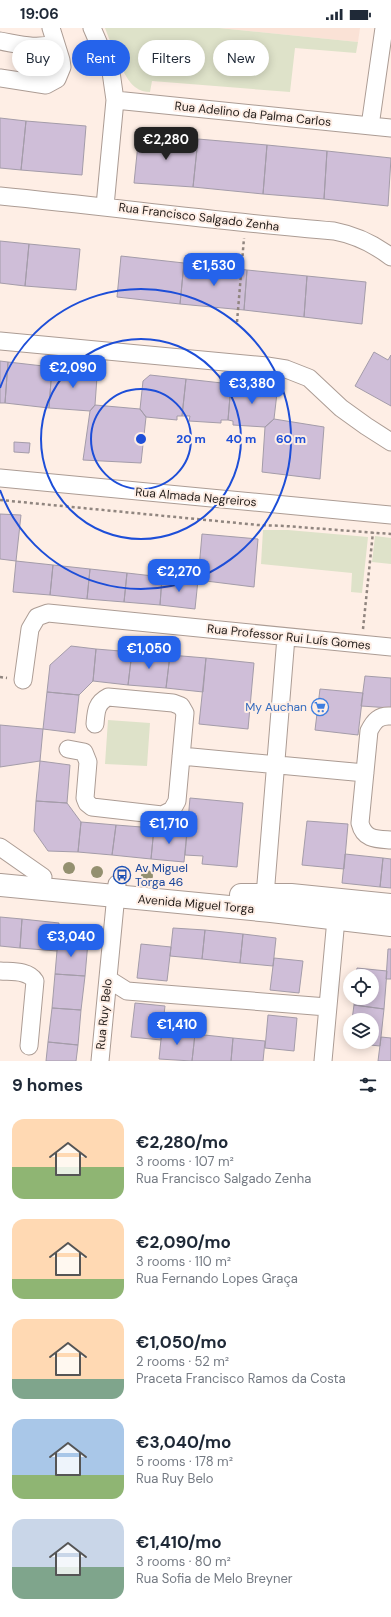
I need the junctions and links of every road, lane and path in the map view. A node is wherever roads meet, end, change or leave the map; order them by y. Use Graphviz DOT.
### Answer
graph roads {
  1 [pos="92,28"];
  2 [pos="384,28"];
  3 [pos="53,36"];
  4 [pos="0,41"];
  5 [pos="0,78"];
  6 [pos="115,100"];
  7 [pos="370,126"];
  8 [pos="391,128"];
  9 [pos="0,196"];
  10 [pos="105,206"];
  11 [pos="246,224"];
  12 [pos="391,257"];
  13 [pos="237,322"];
  14 [pos="0,341"];
  15 [pos="391,442"];
  16 [pos="0,478"];
  17 [pos="0,500"];
  18 [pos="391,515"];
  19 [pos="391,534"];
  20 [pos="372,535"];
  21 [pos="286,637"];
  22 [pos="362,644"];
  23 [pos="391,647"];
  24 [pos="23,680"];
  25 [pos="391,716"];
  26 [pos="95,724"];
  27 [pos="68,749"];
  28 [pos="181,756"];
  29 [pos="275,765"];
  30 [pos="365,773"];
  31 [pos="391,840"];
  32 [pos="0,847"];
  33 [pos="0,872"];
  34 [pos="43,877"];
  35 [pos="0,885"];
  36 [pos="116,890"];
  37 [pos="265,896"];
  38 [pos="391,905"];
  39 [pos="336,919"];
  40 [pos="391,925"];
  41 [pos="0,971"];
  42 [pos="108,979"];
  43 [pos="327,1007"];
  44 [pos="29,1046"];
  45 [pos="100,1061"];
  46 [pos="323,1061"];
  1 -- 6 [label="street"];
  2 -- 7 [label="street"];
  3 -- 4 [label="street"];
  3 -- 5 [label="street"];
  6 -- 7 [label="street, Rua Adelino da Palma Carlos"];
  6 -- 10 [label="street"];
  7 -- 8 [label="street, Rua Adelino da Palma Carlos"];
  9 -- 10 [label="street, Rua Francisco Salgado Zenha"];
  10 -- 11 [label="street, Rua Francisco Salgado Zenha"];
  11 -- 12 [label="street, Rua Francisco Salgado Zenha"];
  11 -- 13 [label="path"];
  14 -- 15 [label="street"];
  16 -- 18 [label="street, Rua Almada Negreiros"];
  17 -- 19 [label="path"];
  20 -- 22 [label="path"];
  21 -- 22 [label="street, Rua Professor Rui Luís Gomes"];
  21 -- 24 [label="street, Rua Professor Rui Luís Gomes"];
  21 -- 29 [label="street"];
  22 -- 23 [label="street, Rua Professor Rui Luís Gomes"];
  25 -- 30 [label="street"];
  26 -- 28 [label="street"];
  27 -- 28 [label="street"];
  28 -- 29 [label="street"];
  29 -- 30 [label="street"];
  29 -- 37 [label="street"];
  30 -- 31 [label="street"];
  32 -- 34 [label="street"];
  33 -- 34 [label="street, Avenida Miguel Torga"];
  34 -- 36 [label="street, Avenida Miguel Torga"];
  35 -- 36 [label="street, Avenida Miguel Torga"];
  36 -- 37 [label="street, Avenida Miguel Torga"];
  36 -- 39 [label="street, Avenida Miguel Torga"];
  36 -- 42 [label="street, Rua Ruy Belo"];
  37 -- 38 [label="street, Avenida Miguel Torga"];
  39 -- 40 [label="street, Avenida Miguel Torga"];
  39 -- 43 [label="street"];
  41 -- 44 [label="street"];
  42 -- 43 [label="street"];
  42 -- 45 [label="street, Rua Ruy Belo"];
  43 -- 46 [label="street"];
}
